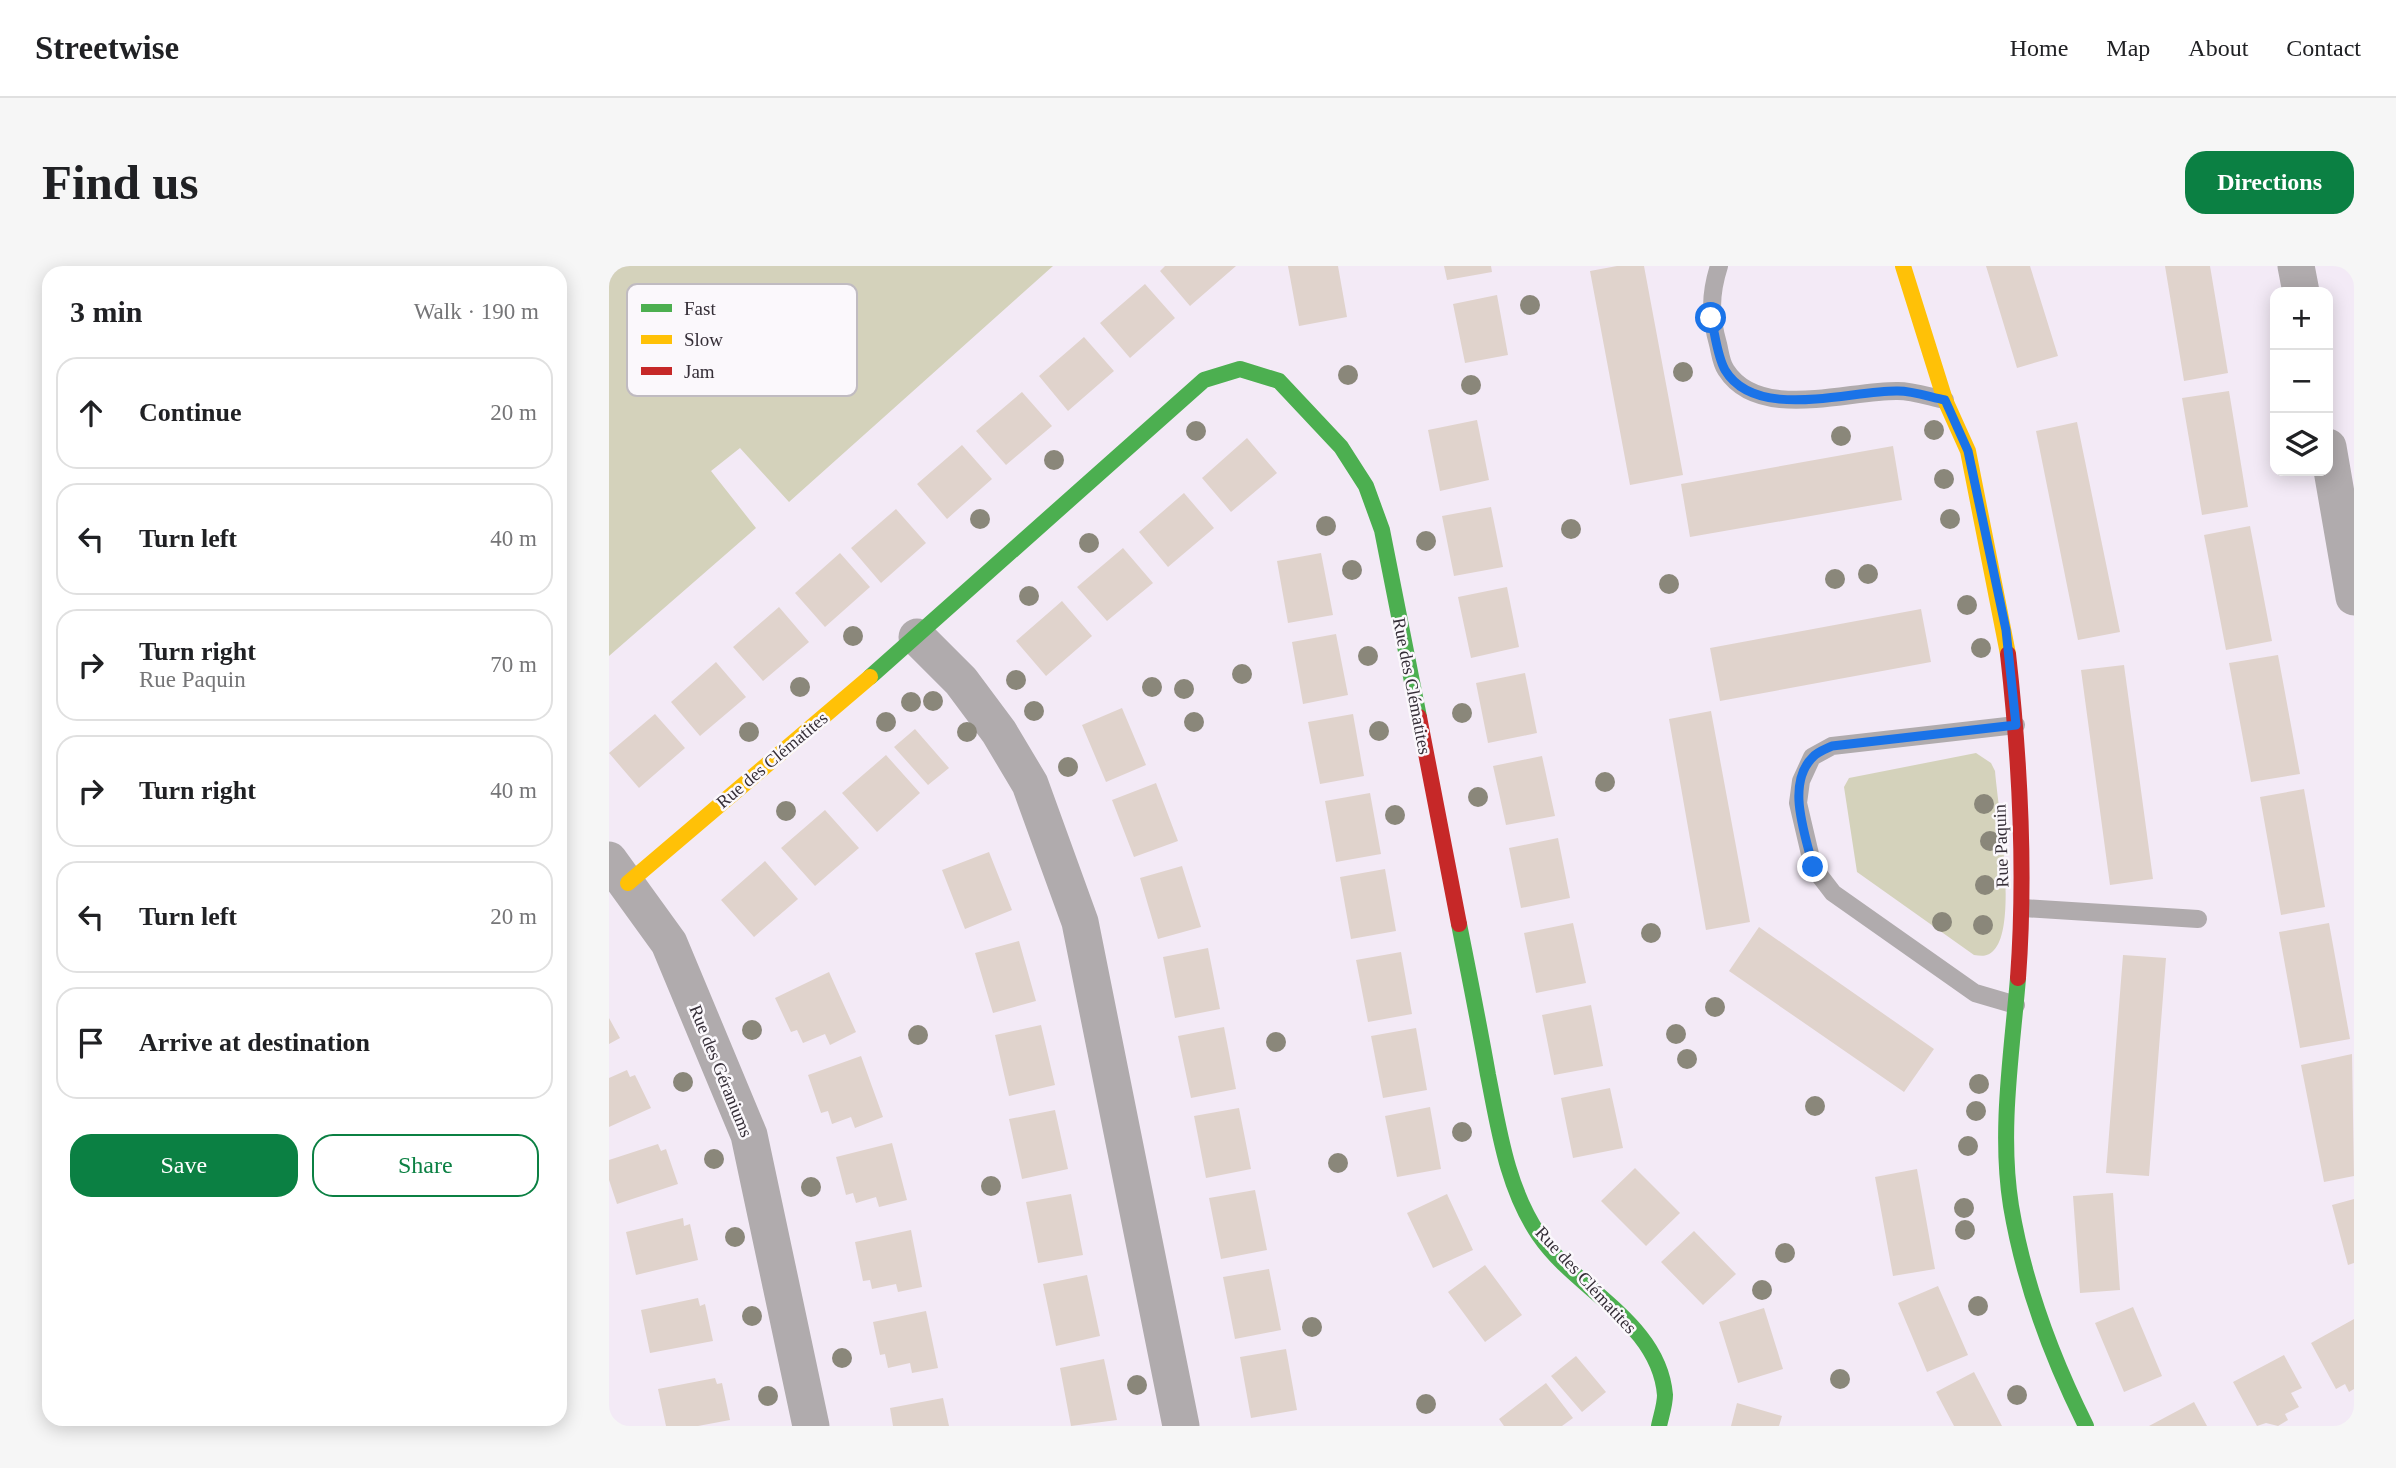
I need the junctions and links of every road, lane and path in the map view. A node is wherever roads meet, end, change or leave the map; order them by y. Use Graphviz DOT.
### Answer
graph roads {
  1 [pos="1719,266"];
  2 [pos="1903,266"];
  3 [pos="2296,266"];
  4 [pos="2300,287"];
  5 [pos="1945,400"];
  6 [pos="2333,475"];
  7 [pos="2354,597"];
  8 [pos="917,638"];
  9 [pos="2016,725"];
  10 [pos="618,872"];
  11 [pos="2023,908"];
  12 [pos="2197,919"];
  13 [pos="2016,1006"];
  14 [pos="811,1426"];
  15 [pos="1181,1426"];
  16 [pos="1659,1426"];
  17 [pos="2086,1426"];
  1 -- 5 [label="lane"];
  2 -- 5 [label="street, Rue Paquin"];
  3 -- 4 [label="street"];
  5 -- 9 [label="street, Rue Paquin"];
  6 -- 7 [label="street"];
  8 -- 10 [label="street, Rue des Clématites"];
  8 -- 15 [label="street"];
  8 -- 16 [label="street, Rue des Clématites"];
  9 -- 11 [label="street, Rue Paquin"];
  9 -- 13 [label="lane"];
  10 -- 14 [label="street, Rue des Géraniums"];
  11 -- 12 [label="lane"];
  11 -- 13 [label="street, Rue Paquin"];
  13 -- 17 [label="street, Rue Paquin"];
}
